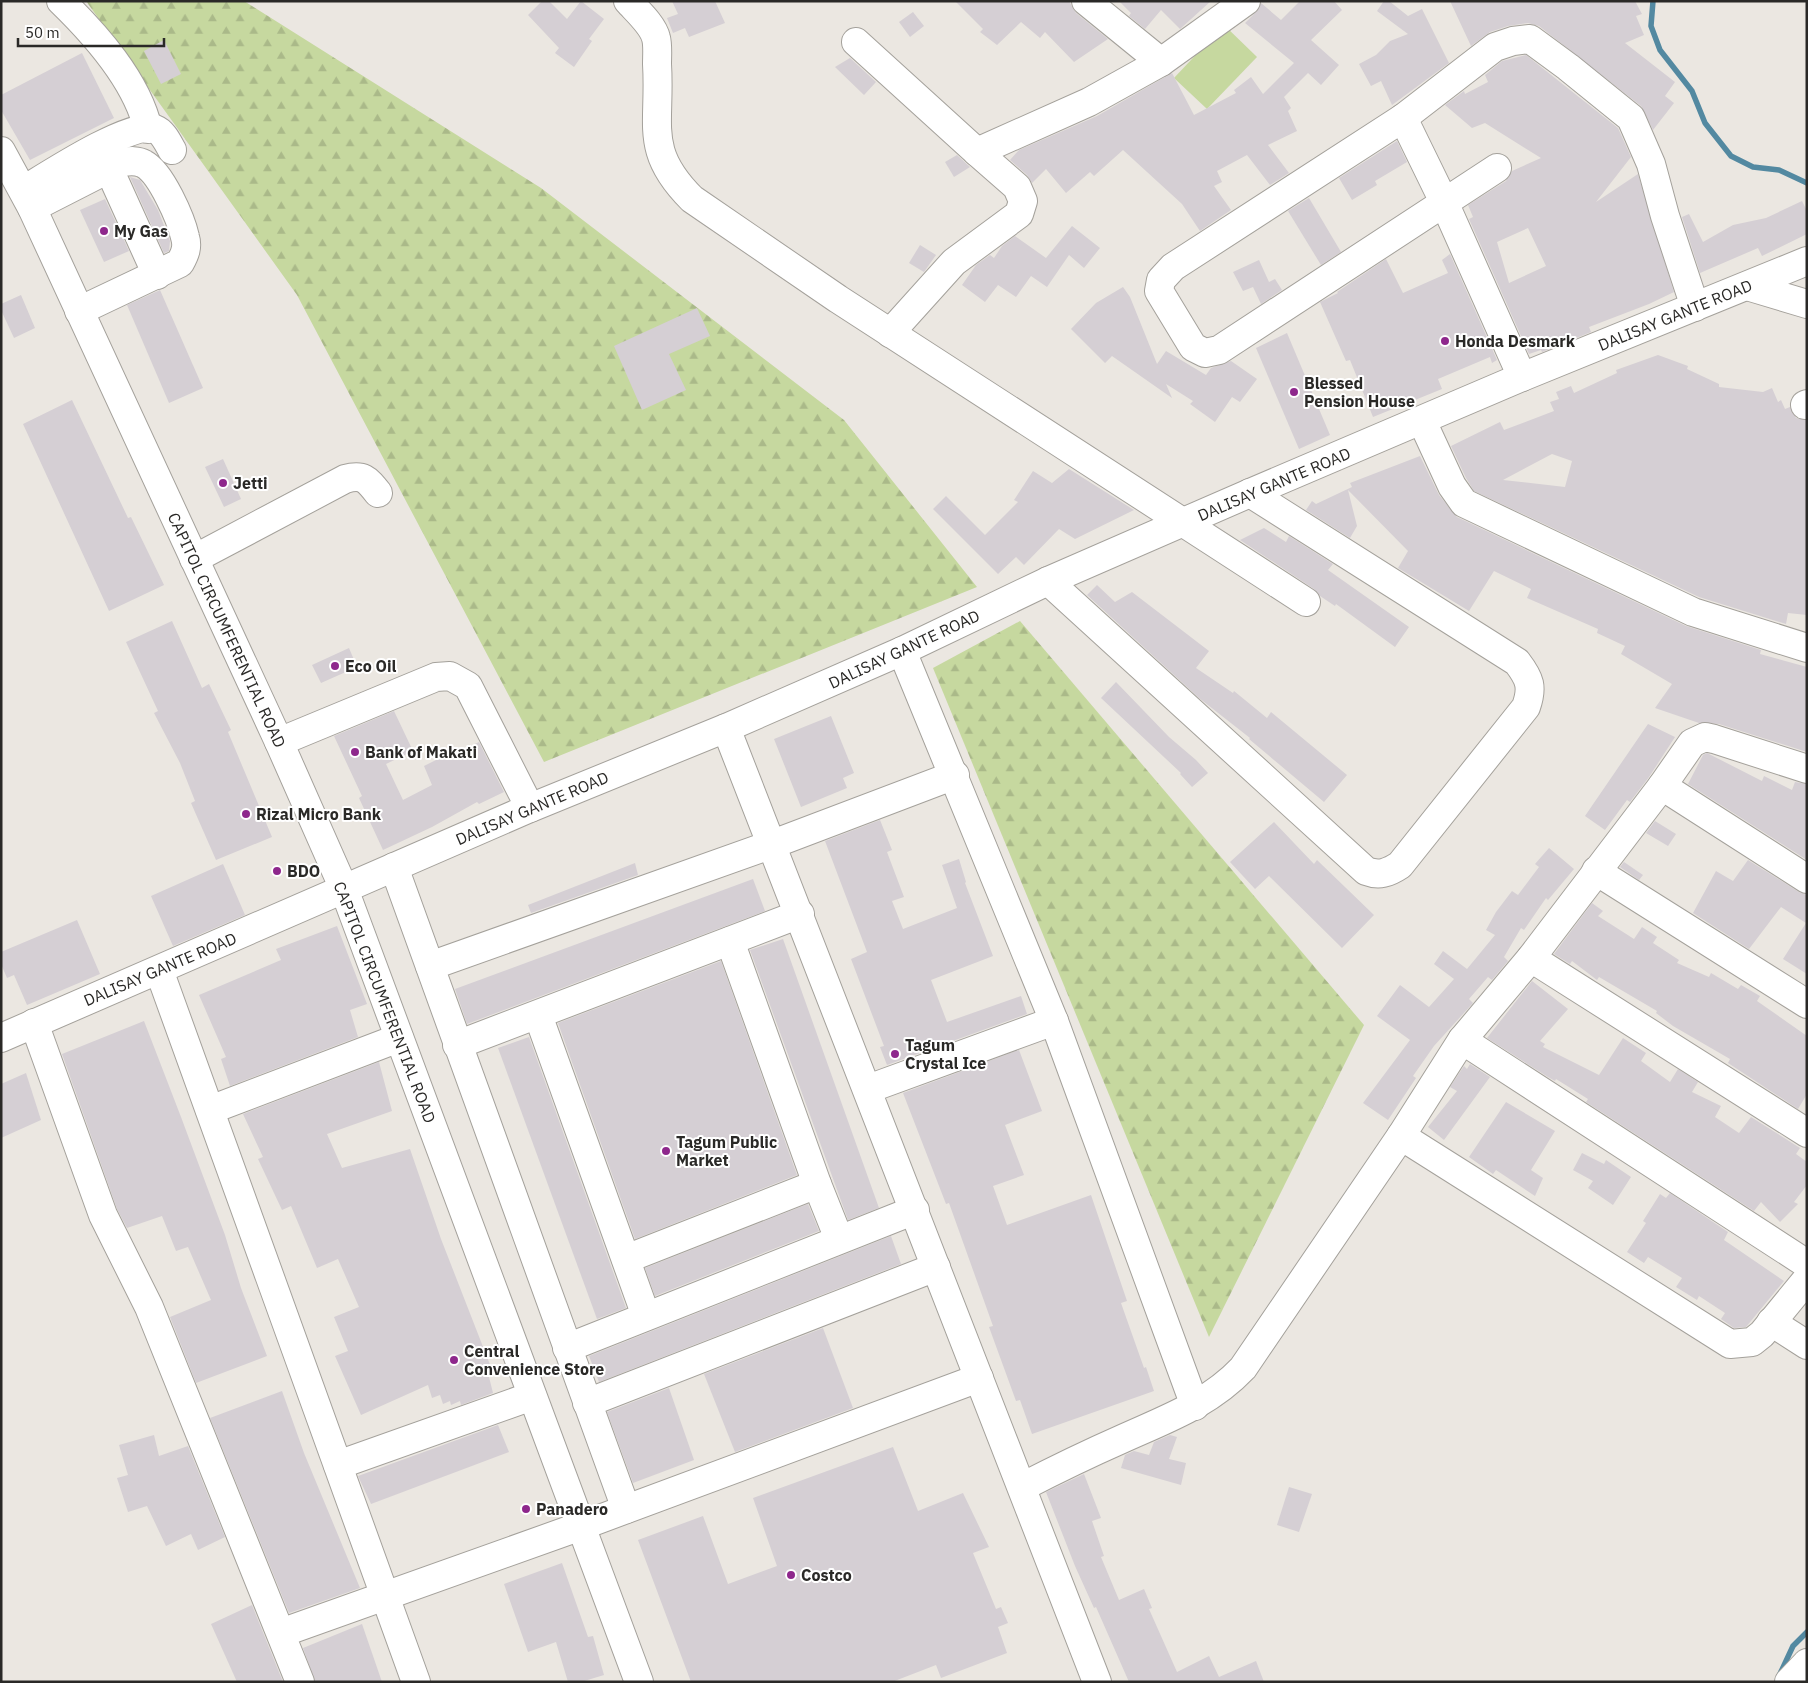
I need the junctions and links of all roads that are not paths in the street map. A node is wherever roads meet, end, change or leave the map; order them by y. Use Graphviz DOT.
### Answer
graph roads {
  1 [pos="61,1"];
  2 [pos="628,1"];
  3 [pos="1086,1"];
  4 [pos="1246,1"];
  5 [pos="856,42"];
  6 [pos="1161,62"];
  7 [pos="1403,118"];
  8 [pos="148,129"];
  9 [pos="172,150"];
  10 [pos="1,151"];
  11 [pos="977,152"];
  12 [pos="1497,168"];
  13 [pos="109,169"];
  14 [pos="28,199"];
  15 [pos="1444,202"];
  16 [pos="1807,261"];
  17 [pos="157,275"];
  18 [pos="1747,286"];
  19 [pos="1807,304"];
  20 [pos="1695,307"];
  21 [pos="79,311"];
  22 [pos="890,333"];
  23 [pos="1522,377"];
  24 [pos="1422,421"];
  25 [pos="378,493"];
  26 [pos="1250,493"];
  27 [pos="1185,522"];
  28 [pos="194,558"];
  29 [pos="1048,581"];
  30 [pos="1306,602"];
  31 [pos="1807,648"];
  32 [pos="902,651"];
  33 [pos="726,728"];
  34 [pos="279,742"];
  35 [pos="1807,770"];
  36 [pos="955,775"];
  37 [pos="1662,786"];
  38 [pos="530,808"];
  39 [pos="773,844"];
  40 [pos="394,867"];
  41 [pos="1596,871"];
  42 [pos="1807,879"];
  43 [pos="344,889"];
  44 [pos="800,914"];
  45 [pos="730,941"];
  46 [pos="1531,958"];
  47 [pos="430,966"];
  48 [pos="159,970"];
  49 [pos="1807,1004"];
  50 [pos="538,1015"];
  51 [pos="1054,1021"];
  52 [pos="34,1024"];
  53 [pos="1,1038"];
  54 [pos="399,1038"];
  55 [pos="1462,1040"];
  56 [pos="457,1045"];
  57 [pos="868,1089"];
  58 [pos="210,1110"];
  59 [pos="1807,1133"];
  60 [pos="1401,1136"];
  61 [pos="817,1184"];
  62 [pos="915,1210"];
  63 [pos="839,1239"];
  64 [pos="626,1259"];
  65 [pos="1807,1264"];
  66 [pos="936,1267"];
  67 [pos="1807,1279"];
  68 [pos="646,1316"];
  69 [pos="1771,1322"];
  70 [pos="1807,1345"];
  71 [pos="567,1348"];
  72 [pos="979,1378"];
  73 [pos="532,1396"];
  74 [pos="587,1403"];
  75 [pos="1195,1406"];
  76 [pos="338,1465"];
  77 [pos="1022,1487"];
  78 [pos="626,1509"];
  79 [pos="581,1526"];
  80 [pos="385,1596"];
  81 [pos="281,1633"];
  82 [pos="1807,1663"];
  83 [pos="300,1682"];
  84 [pos="416,1682"];
  85 [pos="639,1682"];
  86 [pos="1097,1682"];
  87 [pos="1789,1682"];
  1 -- 8 [label="street"];
  2 -- 22 [label="street"];
  3 -- 6 [label="street"];
  4 -- 6 [label="street"];
  5 -- 11 [label="street"];
  6 -- 11 [label="street"];
  7 -- 15 [label="street"];
  7 -- 15 [label="street"];
  7 -- 20 [label="street"];
  8 -- 9 [label="street"];
  8 -- 14 [label="street"];
  10 -- 14 [label="street, CAPITOL CIRCUMFERENTIAL ROAD"];
  11 -- 22 [label="street"];
  12 -- 15 [label="street"];
  13 -- 14 [label="street"];
  13 -- 17 [label="street"];
  13 -- 17 [label="street"];
  14 -- 21 [label="street, CAPITOL CIRCUMFERENTIAL ROAD"];
  15 -- 23 [label="street"];
  16 -- 18 [label="street, DALISAY GANTE ROAD"];
  17 -- 21 [label="street"];
  18 -- 19 [label="street"];
  18 -- 20 [label="street, DALISAY GANTE ROAD"];
  20 -- 23 [label="street, DALISAY GANTE ROAD"];
  21 -- 28 [label="street, CAPITOL CIRCUMFERENTIAL ROAD"];
  22 -- 27 [label="street"];
  23 -- 24 [label="street, DALISAY GANTE ROAD"];
  24 -- 26 [label="street, DALISAY GANTE ROAD"];
  24 -- 31 [label="street"];
  25 -- 28 [label="street"];
  26 -- 27 [label="street, DALISAY GANTE ROAD"];
  26 -- 29 [label="street"];
  27 -- 29 [label="street, DALISAY GANTE ROAD"];
  27 -- 30 [label="street"];
  28 -- 34 [label="street, CAPITOL CIRCUMFERENTIAL ROAD"];
  29 -- 32 [label="street, DALISAY GANTE ROAD"];
  32 -- 33 [label="street, DALISAY GANTE ROAD"];
  32 -- 36 [label="street"];
  33 -- 38 [label="street, DALISAY GANTE ROAD"];
  33 -- 39 [label="street"];
  34 -- 38 [label="street"];
  34 -- 43 [label="street, CAPITOL CIRCUMFERENTIAL ROAD"];
  35 -- 37 [label="street"];
  36 -- 39 [label="street"];
  36 -- 51 [label="street"];
  37 -- 41 [label="street"];
  37 -- 42 [label="street"];
  38 -- 40 [label="street, DALISAY GANTE ROAD"];
  39 -- 44 [label="street"];
  39 -- 47 [label="street"];
  40 -- 43 [label="street, DALISAY GANTE ROAD"];
  40 -- 47 [label="street"];
  41 -- 46 [label="street"];
  41 -- 49 [label="street"];
  43 -- 48 [label="street, DALISAY GANTE ROAD"];
  43 -- 54 [label="street, CAPITOL CIRCUMFERENTIAL ROAD"];
  44 -- 45 [label="street"];
  44 -- 57 [label="street"];
  45 -- 50 [label="street"];
  45 -- 61 [label="street"];
  46 -- 55 [label="street"];
  46 -- 59 [label="street"];
  47 -- 56 [label="street"];
  48 -- 52 [label="street, DALISAY GANTE ROAD"];
  48 -- 58 [label="street"];
  50 -- 56 [label="street"];
  50 -- 64 [label="street"];
  51 -- 57 [label="street"];
  51 -- 75 [label="street"];
  52 -- 53 [label="street, DALISAY GANTE ROAD"];
  52 -- 81 [label="street"];
  54 -- 58 [label="street"];
  54 -- 73 [label="street, CAPITOL CIRCUMFERENTIAL ROAD"];
  55 -- 60 [label="street"];
  55 -- 65 [label="street"];
  56 -- 71 [label="street"];
  57 -- 62 [label="street"];
  58 -- 76 [label="street"];
  60 -- 69 [label="street"];
  60 -- 75 [label="street"];
  61 -- 63 [label="street"];
  61 -- 64 [label="street"];
  62 -- 63 [label="street"];
  62 -- 66 [label="street"];
  63 -- 68 [label="street"];
  64 -- 68 [label="street"];
  66 -- 72 [label="street"];
  66 -- 74 [label="street"];
  67 -- 69 [label="street"];
  68 -- 71 [label="street"];
  69 -- 70 [label="street"];
  71 -- 74 [label="street"];
  72 -- 77 [label="street"];
  72 -- 78 [label="street"];
  73 -- 76 [label="street"];
  73 -- 79 [label="street, CAPITOL CIRCUMFERENTIAL ROAD"];
  74 -- 78 [label="street"];
  75 -- 77 [label="street"];
  76 -- 80 [label="street"];
  77 -- 86 [label="street"];
  78 -- 79 [label="street"];
  79 -- 80 [label="street"];
  79 -- 85 [label="street, CAPITOL CIRCUMFERENTIAL ROAD"];
  80 -- 81 [label="street"];
  80 -- 84 [label="street"];
  81 -- 83 [label="street"];
  82 -- 87 [label="street"];
}
